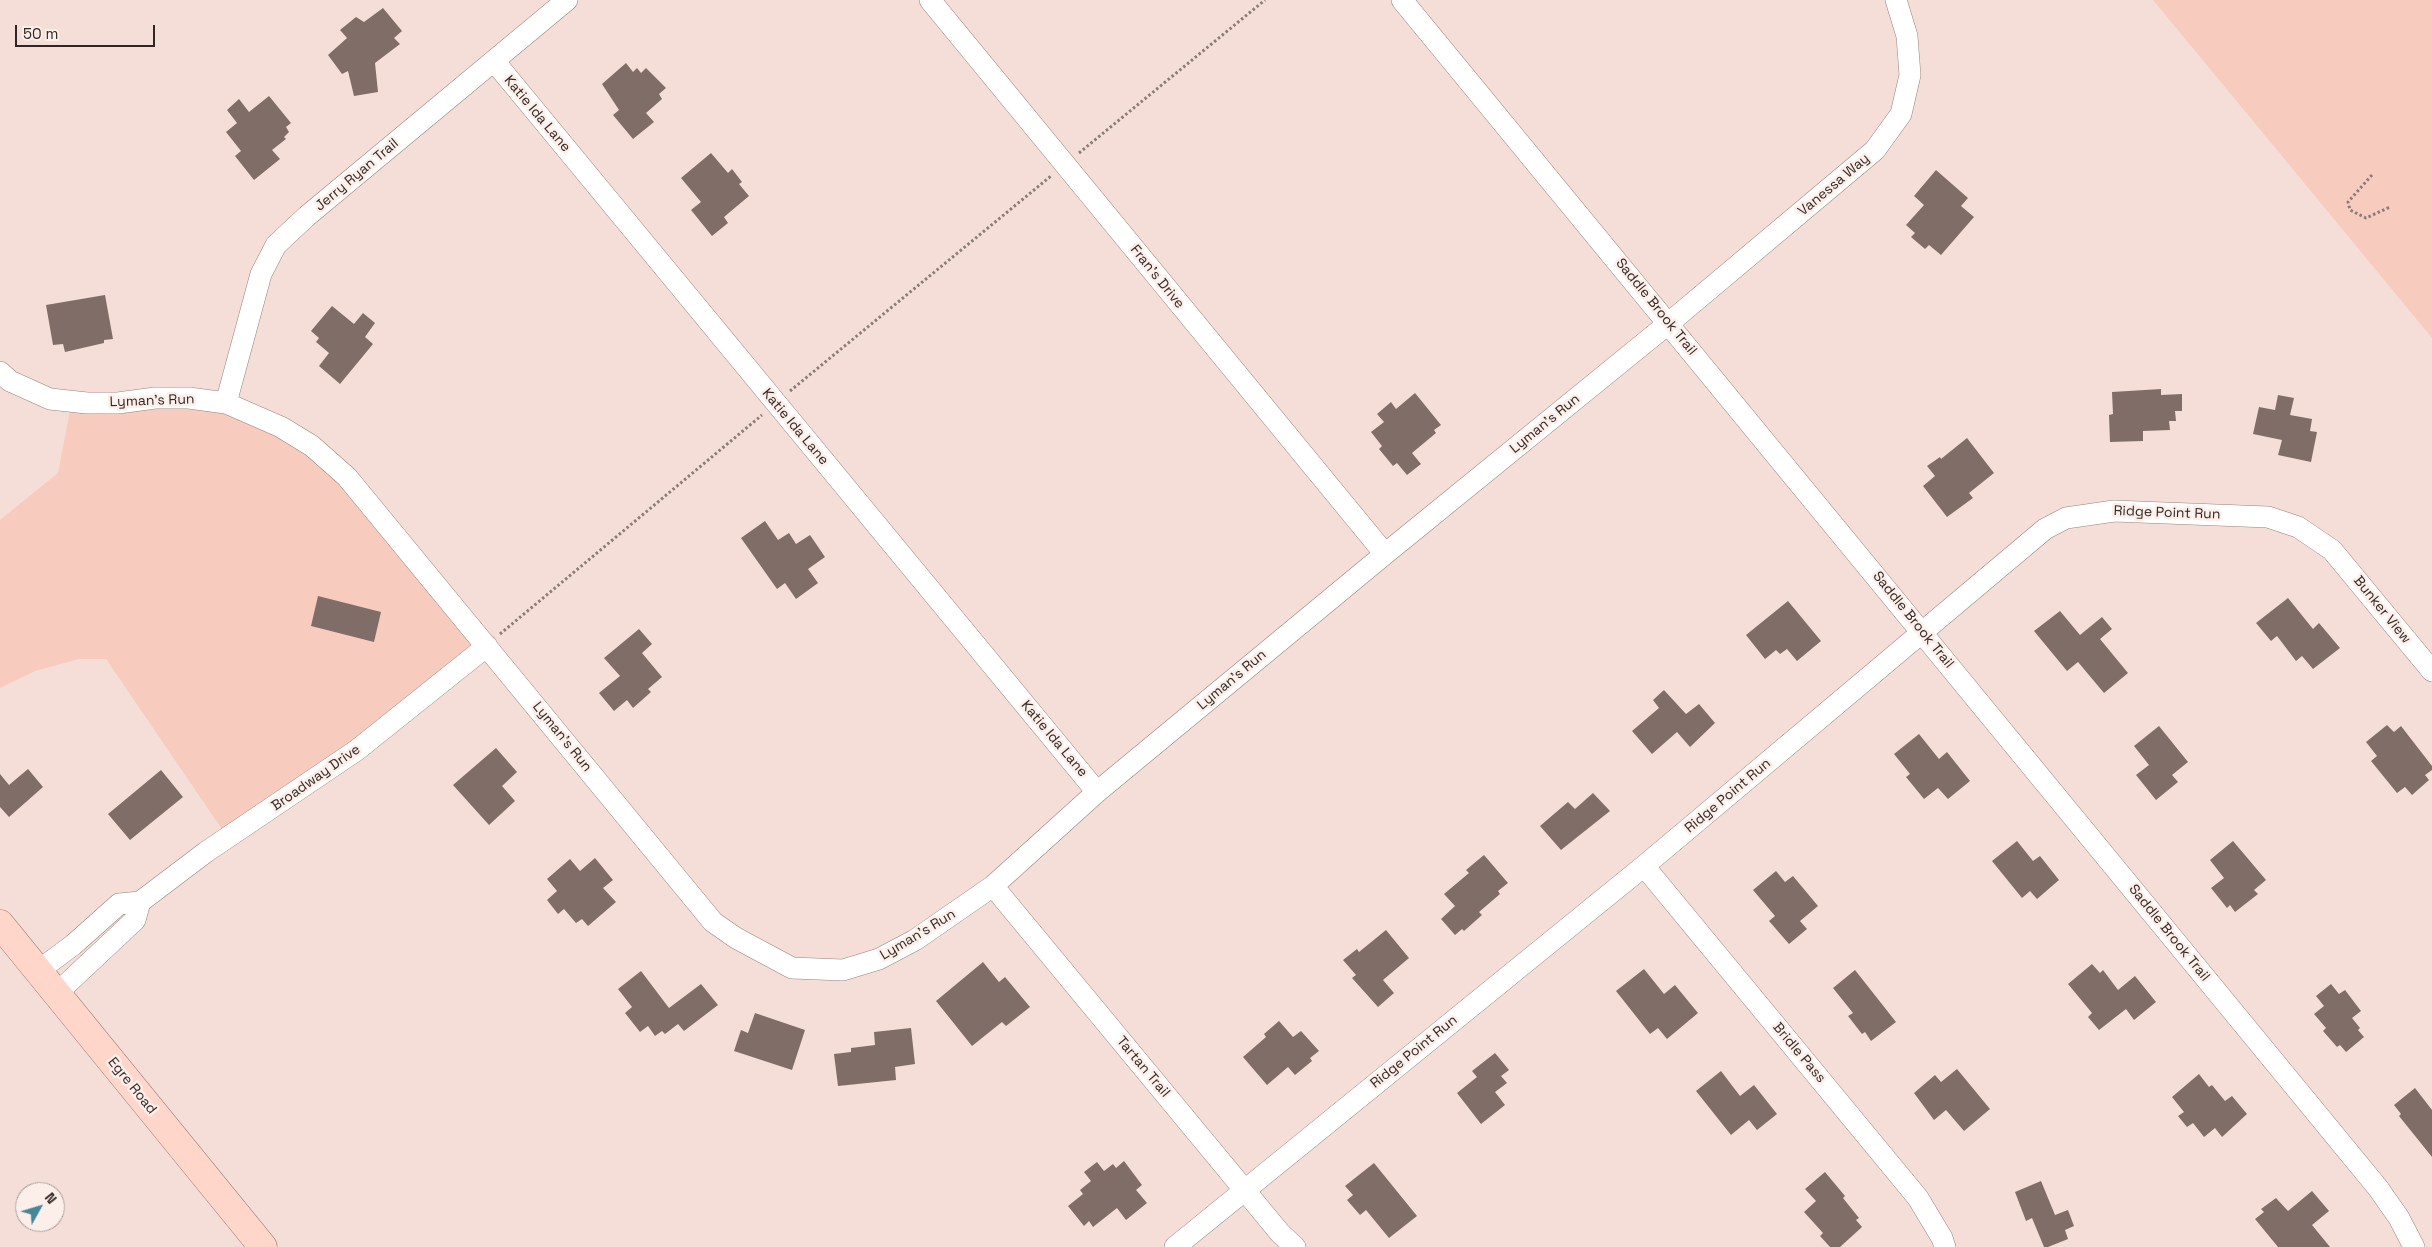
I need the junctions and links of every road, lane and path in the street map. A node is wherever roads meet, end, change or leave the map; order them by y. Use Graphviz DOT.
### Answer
graph roads {
  1 [pos="567,0"];
  2 [pos="930,0"];
  3 [pos="1265,0"];
  4 [pos="1402,0"];
  5 [pos="1896,0"];
  6 [pos="494,61"];
  7 [pos="1065,165"];
  8 [pos="2372,175"];
  9 [pos="2390,207"];
  10 [pos="1669,323"];
  11 [pos="0,372"];
  12 [pos="226,403"];
  13 [pos="776,403"];
  14 [pos="2332,550"];
  15 [pos="1385,554"];
  16 [pos="1922,632"];
  17 [pos="486,646"];
  18 [pos="2432,671"];
  19 [pos="1097,792"];
  20 [pos="1644,866"];
  21 [pos="993,886"];
  22 [pos="140,902"];
  23 [pos="0,924"];
  24 [pos="38,971"];
  25 [pos="56,994"];
  26 [pos="1245,1189"];
  27 [pos="263,1247"];
  28 [pos="1175,1247"];
  29 [pos="1295,1247"];
  30 [pos="1945,1247"];
  31 [pos="2414,1247"];
  1 -- 6 [label="street, Jerry Ryan Trail"];
  2 -- 7 [label="street, Fran's Drive"];
  3 -- 7 [label="path"];
  4 -- 10 [label="street, Saddle Brook Trail"];
  5 -- 10 [label="street, Vanessa Way"];
  6 -- 12 [label="street, Jerry Ryan Trail"];
  6 -- 13 [label="street, Katie Ida Lane"];
  7 -- 13 [label="path"];
  7 -- 15 [label="street, Fran's Drive"];
  8 -- 9 [label="path"];
  10 -- 15 [label="street, Lyman's Run"];
  10 -- 16 [label="street, Saddle Brook Trail"];
  11 -- 12 [label="street, Lyman's Run"];
  12 -- 17 [label="street, Lyman's Run"];
  13 -- 17 [label="path"];
  13 -- 19 [label="street, Katie Ida Lane"];
  14 -- 16 [label="street, Ridge Point Run"];
  14 -- 18 [label="street, Bunker View"];
  15 -- 19 [label="street, Lyman's Run"];
  16 -- 20 [label="street, Ridge Point Run"];
  16 -- 31 [label="street, Saddle Brook Trail"];
  17 -- 21 [label="street, Lyman's Run"];
  17 -- 22 [label="street, Broadway Drive"];
  19 -- 21 [label="street, Lyman's Run"];
  20 -- 26 [label="street, Ridge Point Run"];
  20 -- 30 [label="street, Bridle Pass"];
  21 -- 26 [label="street, Tartan Trail"];
  22 -- 24 [label="street, Broadway Drive"];
  22 -- 25 [label="street, Broadway Drive"];
  23 -- 24 [label="street, Egre Road"];
  24 -- 25 [label="street, Egre Road"];
  25 -- 27 [label="street, Egre Road"];
  26 -- 28 [label="street, Ridge Point Run"];
  26 -- 29 [label="street, Tartan Trail"];
}
